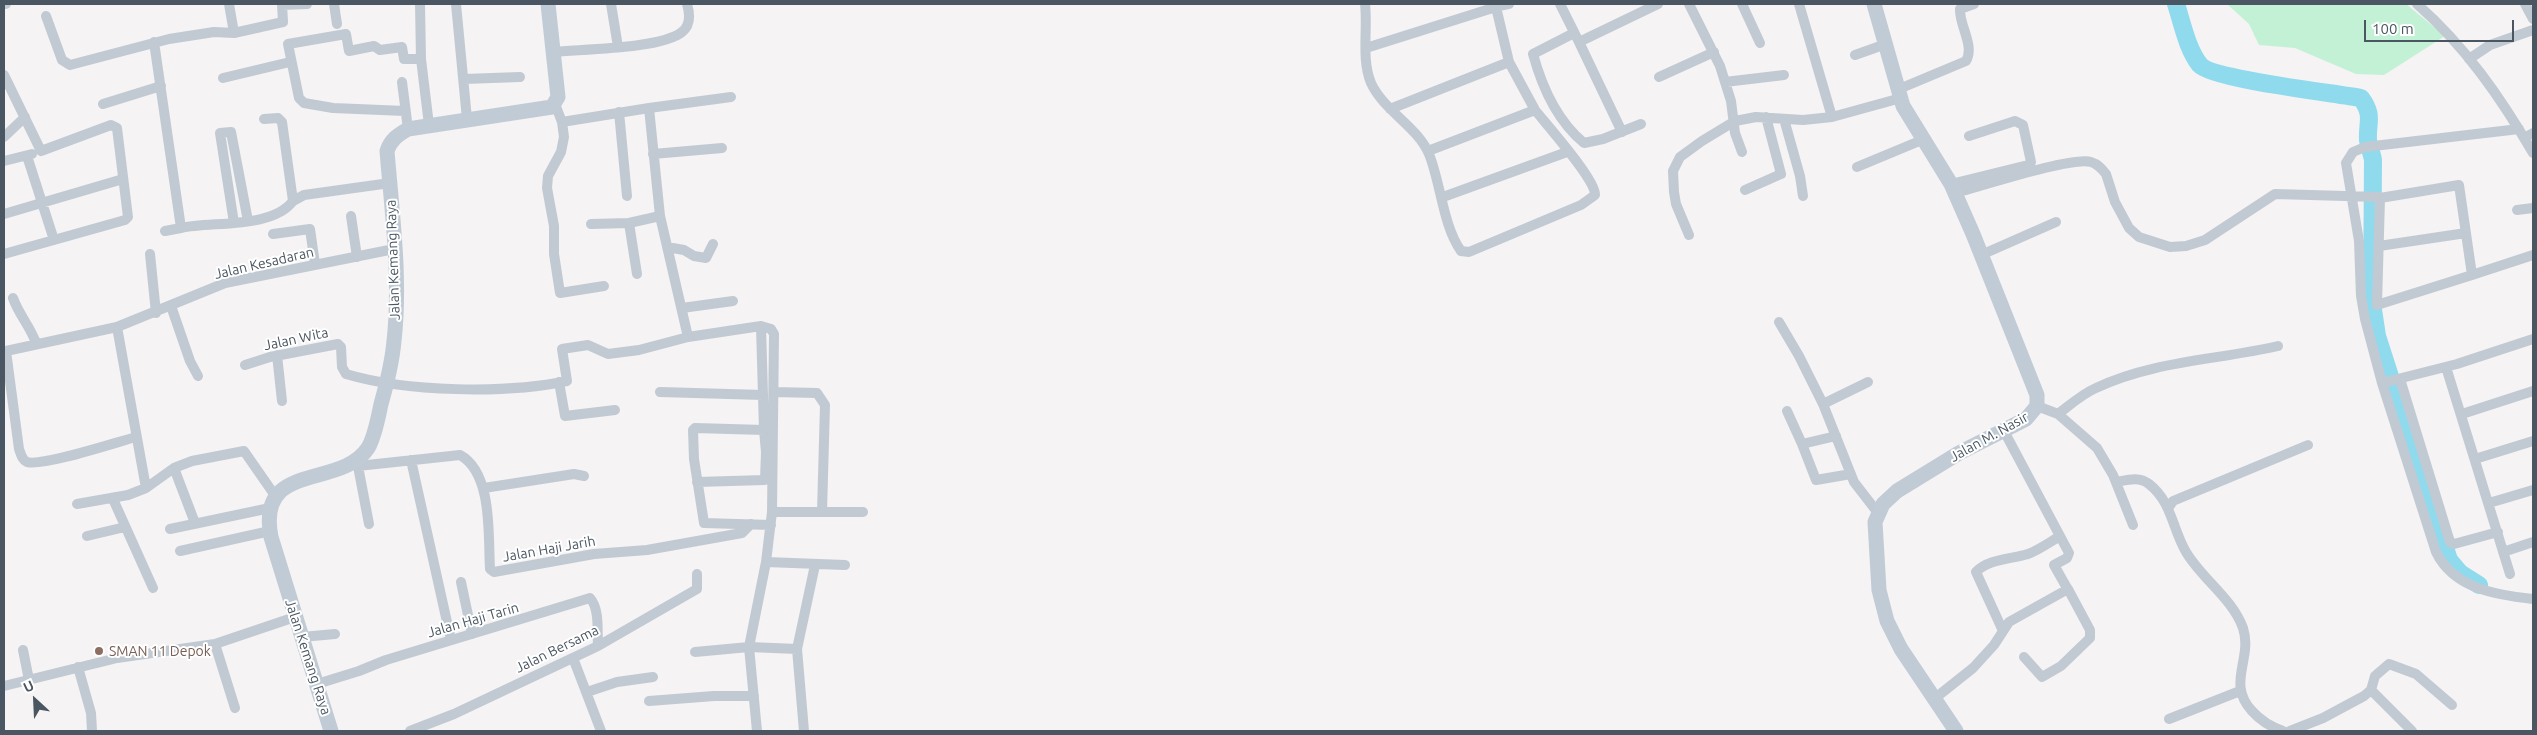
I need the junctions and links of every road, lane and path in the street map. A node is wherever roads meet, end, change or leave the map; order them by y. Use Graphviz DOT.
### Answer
graph roads {
  1 [pos="229,4"];
  2 [pos="282,4"];
  3 [pos="307,4"];
  4 [pos="334,4"];
  5 [pos="420,4"];
  6 [pos="456,4"];
  7 [pos="548,4"];
  8 [pos="611,4"];
  9 [pos="687,4"];
  10 [pos="1365,4"];
  11 [pos="1509,4"];
  12 [pos="1560,4"];
  13 [pos="1658,4"];
  14 [pos="1689,4"];
  15 [pos="1742,4"];
  16 [pos="1799,4"];
  17 [pos="1874,4"];
  18 [pos="1974,4"];
  19 [pos="2416,4"];
  20 [pos="2526,4"];
  21 [pos="1496,5"];
  22 [pos="46,16"];
  23 [pos="2533,19"];
  24 [pos="337,24"];
  25 [pos="2533,30"];
  26 [pos="234,33"];
  27 [pos="1576,37"];
  28 [pos="154,42"];
  29 [pos="1760,43"];
  30 [pos="1886,44"];
  31 [pos="618,47"];
  32 [pos="1366,48"];
  33 [pos="553,52"];
  34 [pos="1714,52"];
  35 [pos="1855,55"];
  36 [pos="421,59"];
  37 [pos="2469,59"];
  38 [pos="290,62"];
  39 [pos="1509,62"];
  40 [pos="4,75"];
  41 [pos="1784,75"];
  42 [pos="520,77"];
  43 [pos="1659,77"];
  44 [pos="223,78"];
  45 [pos="464,80"];
  46 [pos="402,82"];
  47 [pos="1725,82"];
  48 [pos="161,86"];
  49 [pos="1900,93"];
  50 [pos="731,96"];
  51 [pos="103,104"];
  52 [pos="555,104"];
  53 [pos="649,108"];
  54 [pos="1390,109"];
  55 [pos="405,110"];
  56 [pos="1535,110"];
  57 [pos="619,112"];
  58 [pos="25,117"];
  59 [pos="1832,117"];
  60 [pos="1766,118"];
  61 [pos="264,119"];
  62 [pos="467,119"];
  63 [pos="1784,119"];
  64 [pos="1735,121"];
  65 [pos="562,122"];
  66 [pos="429,124"];
  67 [pos="1641,124"];
  68 [pos="408,129"];
  69 [pos="1622,132"];
  70 [pos="2526,134"];
  71 [pos="1968,136"];
  72 [pos="4,137"];
  73 [pos="1922,140"];
  74 [pos="722,148"];
  75 [pos="41,151"];
  76 [pos="1428,151"];
  77 [pos="1567,152"];
  78 [pos="1742,152"];
  79 [pos="2533,153"];
  80 [pos="653,154"];
  81 [pos="26,156"];
  82 [pos="4,161"];
  83 [pos="1857,168"];
  84 [pos="123,180"];
  85 [pos="390,183"];
  86 [pos="1953,189"];
  87 [pos="1744,190"];
  88 [pos="627,196"];
  89 [pos="1802,196"];
  90 [pos="1443,197"];
  91 [pos="2351,197"];
  92 [pos="2380,197"];
  93 [pos="293,201"];
  94 [pos="43,203"];
  95 [pos="2533,208"];
  96 [pos="2517,210"];
  97 [pos="4,214"];
  98 [pos="351,216"];
  99 [pos="660,216"];
  100 [pos="248,221"];
  101 [pos="2056,222"];
  102 [pos="234,223"];
  103 [pos="629,223"];
  104 [pos="591,224"];
  105 [pos="181,228"];
  106 [pos="165,230"];
  107 [pos="2466,233"];
  108 [pos="273,234"];
  109 [pos="1689,235"];
  110 [pos="54,240"];
  111 [pos="714,244"];
  112 [pos="667,246"];
  113 [pos="2379,246"];
  114 [pos="394,249"];
  115 [pos="4,254"];
  116 [pos="150,254"];
  117 [pos="1981,255"];
  118 [pos="2533,255"];
  119 [pos="356,256"];
  120 [pos="315,264"];
  121 [pos="637,274"];
  122 [pos="2472,275"];
  123 [pos="604,286"];
  124 [pos="13,298"];
  125 [pos="733,300"];
  126 [pos="171,306"];
  127 [pos="682,308"];
  128 [pos="156,313"];
  129 [pos="1779,322"];
  130 [pos="761,326"];
  131 [pos="117,328"];
  132 [pos="688,337"];
  133 [pos="2533,339"];
  134 [pos="36,343"];
  135 [pos="2278,346"];
  136 [pos="277,356"];
  137 [pos="245,365"];
  138 [pos="2446,367"];
  139 [pos="198,376"];
  140 [pos="559,382"];
  141 [pos="1868,382"];
  142 [pos="2391,382"];
  143 [pos="387,383"];
  144 [pos="2533,391"];
  145 [pos="660,392"];
  146 [pos="774,392"];
  147 [pos="8,394"];
  148 [pos="763,395"];
  149 [pos="282,401"];
  150 [pos="1823,404"];
  151 [pos="2037,406"];
  152 [pos="615,410"];
  153 [pos="1787,411"];
  154 [pos="2058,414"];
  155 [pos="2462,414"];
  156 [pos="764,430"];
  157 [pos="2004,431"];
  158 [pos="1836,436"];
  159 [pos="136,437"];
  160 [pos="2533,441"];
  161 [pos="1802,444"];
  162 [pos="2308,445"];
  163 [pos="2475,459"];
  164 [pos="411,460"];
  165 [pos="357,463"];
  166 [pos="174,468"];
  167 [pos="1851,474"];
  168 [pos="584,476"];
  169 [pos="697,482"];
  170 [pos="2116,482"];
  171 [pos="146,488"];
  172 [pos="484,488"];
  173 [pos="2533,490"];
  174 [pos="113,499"];
  175 [pos="273,502"];
  176 [pos="2488,503"];
  177 [pos="77,504"];
  178 [pos="2169,507"];
  179 [pos="772,512"];
  180 [pos="822,512"];
  181 [pos="863,512"];
  182 [pos="1878,513"];
  183 [pos="195,523"];
  184 [pos="369,524"];
  185 [pos="751,524"];
  186 [pos="771,525"];
  187 [pos="2133,525"];
  188 [pos="125,527"];
  189 [pos="170,528"];
  190 [pos="270,530"];
  191 [pos="2498,532"];
  192 [pos="86,536"];
  193 [pos="2060,536"];
  194 [pos="2533,542"];
  195 [pos="180,551"];
  196 [pos="2503,552"];
  197 [pos="766,562"];
  198 [pos="815,564"];
  199 [pos="845,565"];
  200 [pos="697,574"];
  201 [pos="2510,574"];
  202 [pos="461,582"];
  203 [pos="153,588"];
  204 [pos="2067,588"];
  205 [pos="2533,599"];
  206 [pos="295,617"];
  207 [pos="2003,630"];
  208 [pos="334,634"];
  209 [pos="472,634"];
  210 [pos="302,637"];
  211 [pos="451,640"];
  212 [pos="215,644"];
  213 [pos="598,646"];
  214 [pos="750,646"];
  215 [pos="797,649"];
  216 [pos="23,650"];
  217 [pos="695,652"];
  218 [pos="2024,657"];
  219 [pos="573,658"];
  220 [pos="78,667"];
  221 [pos="653,677"];
  222 [pos="29,680"];
  223 [pos="317,684"];
  224 [pos="4,686"];
  225 [pos="2371,690"];
  226 [pos="2240,691"];
  227 [pos="587,692"];
  228 [pos="754,696"];
  229 [pos="1934,699"];
  230 [pos="649,701"];
  231 [pos="2452,704"];
  232 [pos="235,708"];
  233 [pos="2169,719"];
  234 [pos="92,731"];
  235 [pos="331,731"];
  236 [pos="410,731"];
  237 [pos="601,731"];
  238 [pos="757,731"];
  239 [pos="804,731"];
  240 [pos="1956,731"];
  241 [pos="2284,731"];
  242 [pos="2290,731"];
  243 [pos="2412,731"];
  1 -- 26 [label="street"];
  2 -- 3 [label="street"];
  2 -- 26 [label="street"];
  4 -- 24 [label="street"];
  5 -- 36 [label="street"];
  6 -- 45 [label="street"];
  7 -- 33 [label="street"];
  8 -- 31 [label="street"];
  9 -- 31 [label="street"];
  10 -- 32 [label="street"];
  11 -- 21 [label="street"];
  12 -- 27 [label="street"];
  13 -- 27 [label="street"];
  14 -- 34 [label="street"];
  15 -- 29 [label="street"];
  16 -- 59 [label="street"];
  17 -- 30 [label="street, Jalan M. Nasir"];
  18 -- 49 [label="street"];
  19 -- 37 [label="street"];
  20 -- 23 [label="street"];
  21 -- 32 [label="street"];
  21 -- 39 [label="street"];
  22 -- 28 [label="street"];
  25 -- 37 [label="street"];
  26 -- 28 [label="street"];
  27 -- 69 [label="street"];
  27 -- 69 [label="street"];
  28 -- 48 [label="street"];
  30 -- 35 [label="street"];
  30 -- 49 [label="street, Jalan M. Nasir"];
  31 -- 33 [label="street"];
  32 -- 54 [label="street"];
  33 -- 52 [label="street"];
  34 -- 43 [label="street"];
  34 -- 47 [label="street"];
  36 -- 38 [label="street"];
  36 -- 66 [label="street"];
  37 -- 70 [label="street"];
  38 -- 44 [label="street"];
  38 -- 55 [label="street"];
  39 -- 54 [label="street"];
  39 -- 56 [label="street"];
  40 -- 58 [label="street"];
  41 -- 47 [label="street"];
  42 -- 45 [label="street"];
  45 -- 62 [label="street"];
  46 -- 55 [label="street"];
  47 -- 64 [label="street"];
  48 -- 51 [label="street"];
  48 -- 105 [label="street"];
  49 -- 59 [label="street"];
  49 -- 73 [label="street, Jalan M. Nasir"];
  50 -- 53 [label="street"];
  52 -- 62 [label="street, Jalan Kemang Raya"];
  52 -- 65 [label="street"];
  53 -- 57 [label="street"];
  53 -- 80 [label="street"];
  54 -- 76 [label="street"];
  55 -- 68 [label="street"];
  56 -- 76 [label="street"];
  56 -- 77 [label="street"];
  57 -- 65 [label="street"];
  57 -- 88 [label="street"];
  58 -- 72 [label="street"];
  58 -- 75 [label="street"];
  59 -- 63 [label="street"];
  60 -- 63 [label="street"];
  60 -- 64 [label="street"];
  60 -- 87 [label="street"];
  61 -- 93 [label="street"];
  62 -- 66 [label="street, Jalan Kemang Raya"];
  63 -- 89 [label="street"];
  64 -- 78 [label="street"];
  64 -- 109 [label="street"];
  65 -- 123 [label="street"];
  66 -- 68 [label="street, Jalan Kemang Raya"];
  67 -- 69 [label="street"];
  68 -- 85 [label="street, Jalan Kemang Raya"];
  70 -- 79 [label="street"];
  70 -- 91 [label="street"];
  71 -- 86 [label="street"];
  73 -- 83 [label="street"];
  73 -- 86 [label="street, Jalan M. Nasir"];
  74 -- 80 [label="street"];
  75 -- 81 [label="street"];
  75 -- 84 [label="street"];
  76 -- 90 [label="street"];
  77 -- 90 [label="street"];
  77 -- 90 [label="street"];
  80 -- 99 [label="street"];
  81 -- 82 [label="street"];
  81 -- 94 [label="street"];
  84 -- 94 [label="street"];
  84 -- 110 [label="street"];
  85 -- 93 [label="street"];
  85 -- 114 [label="street, Jalan Kemang Raya"];
  86 -- 91 [label="street"];
  86 -- 117 [label="street, Jalan M. Nasir"];
  91 -- 92 [label="street"];
  91 -- 142 [label="street"];
  92 -- 107 [label="street"];
  92 -- 113 [label="street"];
  93 -- 100 [label="street"];
  94 -- 97 [label="street"];
  94 -- 110 [label="street"];
  95 -- 96 [label="street"];
  98 -- 119 [label="street"];
  99 -- 103 [label="street"];
  99 -- 112 [label="street"];
  100 -- 102 [label="street"];
  100 -- 102 [label="street"];
  101 -- 117 [label="street"];
  102 -- 105 [label="street"];
  103 -- 104 [label="street"];
  103 -- 121 [label="street"];
  105 -- 106 [label="street"];
  107 -- 113 [label="street"];
  107 -- 122 [label="street"];
  108 -- 120 [label="street"];
  110 -- 115 [label="street"];
  111 -- 112 [label="street"];
  112 -- 127 [label="street"];
  113 -- 122 [label="street"];
  114 -- 119 [label="street, Jalan Kesadaran"];
  114 -- 143 [label="street, Jalan Kemang Raya"];
  116 -- 128 [label="street"];
  117 -- 151 [label="street, Jalan M. Nasir"];
  118 -- 122 [label="street"];
  119 -- 120 [label="street, Jalan Kesadaran"];
  120 -- 126 [label="street, Jalan Kesadaran"];
  124 -- 134 [label="street"];
  125 -- 127 [label="street"];
  126 -- 128 [label="street, Jalan Kesadaran"];
  126 -- 139 [label="street"];
  127 -- 132 [label="street"];
  128 -- 131 [label="street, Jalan Kesadaran"];
  129 -- 150 [label="street"];
  130 -- 132 [label="street"];
  130 -- 146 [label="street"];
  130 -- 148 [label="street"];
  131 -- 134 [label="street, Jalan Kesadaran"];
  131 -- 159 [label="street"];
  132 -- 140 [label="street"];
  133 -- 138 [label="street"];
  134 -- 147 [label="street, Jalan Kesadaran"];
  135 -- 154 [label="street"];
  136 -- 137 [label="street, Jalan Wita"];
  136 -- 143 [label="street, Jalan Wita"];
  136 -- 149 [label="street"];
  138 -- 142 [label="street"];
  138 -- 155 [label="street"];
  140 -- 143 [label="street"];
  140 -- 152 [label="street"];
  141 -- 150 [label="street"];
  142 -- 191 [label="street"];
  142 -- 205 [label="street"];
  143 -- 165 [label="street, Jalan Kemang Raya"];
  144 -- 155 [label="street"];
  145 -- 148 [label="street"];
  146 -- 179 [label="street"];
  146 -- 180 [label="street"];
  147 -- 159 [label="street"];
  148 -- 156 [label="street"];
  150 -- 158 [label="street"];
  151 -- 154 [label="street"];
  151 -- 157 [label="street, Jalan M. Nasir"];
  153 -- 161 [label="street"];
  154 -- 170 [label="street"];
  155 -- 163 [label="street"];
  156 -- 169 [label="street"];
  156 -- 169 [label="street"];
  157 -- 182 [label="street, Jalan M. Nasir"];
  157 -- 193 [label="street"];
  158 -- 161 [label="street"];
  158 -- 167 [label="street"];
  159 -- 171 [label="street"];
  160 -- 163 [label="street"];
  161 -- 167 [label="street"];
  162 -- 178 [label="street"];
  163 -- 176 [label="street"];
  164 -- 165 [label="street, Jalan Haji Jarih"];
  164 -- 172 [label="street, Jalan Haji Jarih"];
  164 -- 211 [label="street"];
  165 -- 175 [label="street"];
  165 -- 184 [label="street"];
  166 -- 171 [label="street"];
  166 -- 175 [label="street"];
  166 -- 183 [label="street"];
  167 -- 182 [label="street"];
  168 -- 172 [label="street"];
  169 -- 185 [label="street"];
  170 -- 178 [label="street"];
  170 -- 187 [label="street"];
  171 -- 174 [label="street"];
  172 -- 185 [label="street, Jalan Haji Jarih"];
  173 -- 176 [label="street"];
  174 -- 177 [label="street"];
  174 -- 188 [label="street"];
  175 -- 183 [label="street"];
  175 -- 190 [label="street, Jalan Kemang Raya"];
  176 -- 191 [label="street"];
  178 -- 226 [label="street"];
  179 -- 180 [label="street"];
  179 -- 186 [label="street"];
  180 -- 181 [label="street"];
  182 -- 229 [label="street"];
  183 -- 189 [label="street"];
  185 -- 186 [label="street"];
  186 -- 197 [label="street"];
  188 -- 192 [label="street"];
  188 -- 203 [label="street"];
  190 -- 195 [label="street"];
  190 -- 206 [label="street, Jalan Kemang Raya"];
  191 -- 196 [label="street"];
  193 -- 204 [label="street"];
  193 -- 207 [label="street"];
  194 -- 196 [label="street"];
  196 -- 201 [label="street"];
  197 -- 198 [label="street"];
  197 -- 214 [label="street"];
  198 -- 199 [label="street"];
  198 -- 215 [label="street"];
  200 -- 213 [label="street, Jalan Bersama"];
  202 -- 209 [label="street"];
  204 -- 207 [label="street"];
  204 -- 218 [label="street"];
  206 -- 210 [label="street, Jalan Kemang Raya"];
  206 -- 212 [label="street"];
  207 -- 229 [label="street"];
  208 -- 210 [label="street"];
  209 -- 211 [label="street, Jalan Haji Tarin"];
  209 -- 213 [label="street, Jalan Haji Tarin"];
  210 -- 223 [label="street, Jalan Kemang Raya"];
  211 -- 223 [label="street, Jalan Haji Tarin"];
  212 -- 220 [label="street"];
  212 -- 232 [label="street"];
  213 -- 219 [label="street, Jalan Bersama"];
  214 -- 215 [label="street"];
  214 -- 217 [label="street"];
  214 -- 228 [label="street"];
  215 -- 239 [label="street"];
  216 -- 222 [label="street"];
  219 -- 227 [label="street"];
  219 -- 236 [label="street, Jalan Bersama"];
  220 -- 222 [label="street"];
  220 -- 234 [label="street"];
  221 -- 227 [label="street"];
  222 -- 224 [label="street"];
  223 -- 235 [label="street, Jalan Kemang Raya"];
  225 -- 231 [label="street"];
  225 -- 242 [label="street"];
  225 -- 243 [label="street"];
  226 -- 233 [label="street"];
  226 -- 241 [label="street"];
  227 -- 237 [label="street"];
  228 -- 230 [label="street"];
  228 -- 238 [label="street"];
  229 -- 240 [label="street"];
}
